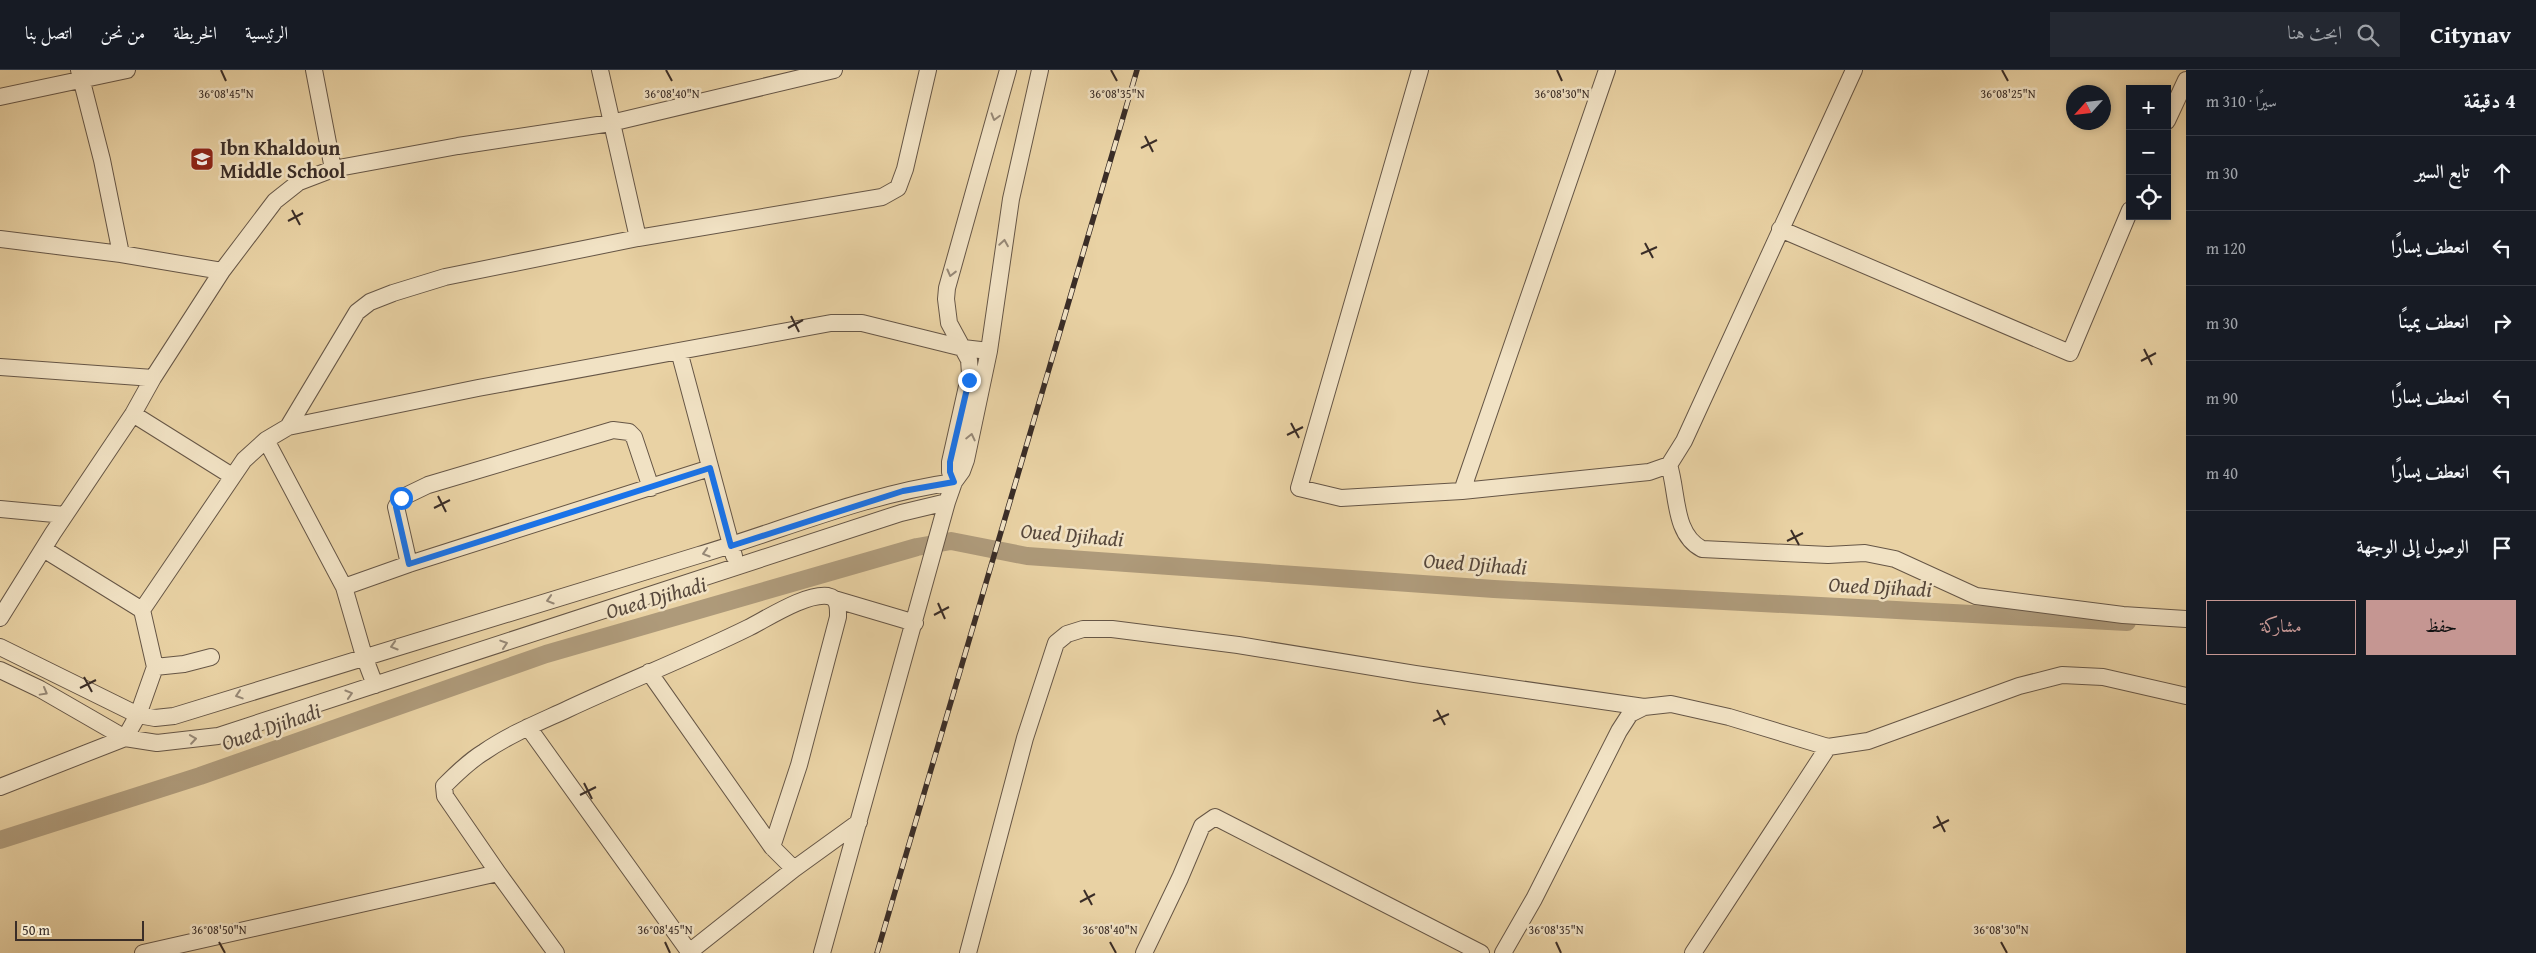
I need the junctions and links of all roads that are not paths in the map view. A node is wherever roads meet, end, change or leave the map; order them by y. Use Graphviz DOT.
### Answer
graph roads {
  1 [pos="127,70"];
  2 [pos="314,70"];
  3 [pos="600,70"];
  4 [pos="834,70"];
  5 [pos="928,70"];
  6 [pos="1008,70"];
  7 [pos="1040,70"];
  8 [pos="1420,70"];
  9 [pos="1607,70"];
  10 [pos="1854,70"];
  11 [pos="80,74"];
  12 [pos="2186,80"];
  13 [pos="0,97"];
  14 [pos="2180,104"];
  15 [pos="2171,116"];
  16 [pos="611,123"];
  17 [pos="333,169"];
  18 [pos="2126,220"];
  19 [pos="1780,229"];
  20 [pos="0,238"];
  21 [pos="638,238"];
  22 [pos="121,254"];
  23 [pos="222,271"];
  24 [pos="963,348"];
  25 [pos="679,350"];
  26 [pos="989,351"];
  27 [pos="0,366"];
  28 [pos="153,378"];
  29 [pos="133,414"];
  30 [pos="288,427"];
  31 [pos="266,440"];
  32 [pos="1668,465"];
  33 [pos="710,468"];
  34 [pos="232,476"];
  35 [pos="954,482"];
  36 [pos="650,488"];
  37 [pos="1462,491"];
  38 [pos="947,502"];
  39 [pos="0,510"];
  40 [pos="65,515"];
  41 [pos="731,546"];
  42 [pos="45,550"];
  43 [pos="409,564"];
  44 [pos="737,568"];
  45 [pos="344,587"];
  46 [pos="834,598"];
  47 [pos="142,610"];
  48 [pos="0,618"];
  49 [pos="2186,619"];
  50 [pos="915,623"];
  51 [pos="0,647"];
  52 [pos="364,656"];
  53 [pos="211,657"];
  54 [pos="155,667"];
  55 [pos="0,670"];
  56 [pos="649,672"];
  57 [pos="375,685"];
  58 [pos="2186,696"];
  59 [pos="1644,706"];
  60 [pos="138,715"];
  61 [pos="528,727"];
  62 [pos="125,738"];
  63 [pos="1828,747"];
  64 [pos="0,787"];
  65 [pos="859,822"];
  66 [pos="772,847"];
  67 [pos="794,868"];
  68 [pos="498,873"];
  69 [pos="143,953"];
  70 [pos="556,953"];
  71 [pos="689,953"];
  72 [pos="822,953"];
  73 [pos="968,953"];
  74 [pos="1144,953"];
  75 [pos="1481,953"];
  76 [pos="1503,953"];
  77 [pos="1693,953"];
  1 -- 11 [label="street"];
  2 -- 17 [label="street"];
  3 -- 16 [label="street"];
  4 -- 16 [label="street"];
  5 -- 21 [label="street"];
  6 -- 24 [label="street, one-way"];
  26 -- 7 [label="street, one-way"];
  8 -- 37 [label="street"];
  9 -- 37 [label="street"];
  10 -- 19 [label="street"];
  11 -- 13 [label="street"];
  11 -- 22 [label="street"];
  12 -- 14 [label="street"];
  14 -- 15 [label="street"];
  16 -- 17 [label="street"];
  16 -- 21 [label="street"];
  17 -- 23 [label="street"];
  18 -- 19 [label="street"];
  19 -- 32 [label="street"];
  20 -- 22 [label="street"];
  21 -- 30 [label="street"];
  22 -- 23 [label="street"];
  23 -- 28 [label="street"];
  24 -- 25 [label="street"];
  24 -- 26 [label="street"];
  24 -- 35 [label="street"];
  25 -- 30 [label="street"];
  25 -- 33 [label="street"];
  35 -- 26 [label="street, one-way"];
  27 -- 28 [label="street"];
  28 -- 29 [label="street"];
  29 -- 34 [label="street"];
  29 -- 40 [label="street"];
  30 -- 31 [label="street"];
  31 -- 34 [label="street"];
  31 -- 45 [label="street"];
  32 -- 37 [label="street"];
  32 -- 49 [label="street"];
  33 -- 36 [label="street"];
  33 -- 41 [label="street"];
  34 -- 47 [label="street"];
  35 -- 38 [label="street"];
  35 -- 41 [label="street"];
  36 -- 43 [label="street"];
  36 -- 43 [label="street"];
  38 -- 44 [label="street"];
  38 -- 50 [label="street"];
  39 -- 40 [label="street"];
  40 -- 42 [label="street"];
  41 -- 44 [label="street"];
  41 -- 52 [label="street, one-way"];
  42 -- 47 [label="street"];
  42 -- 48 [label="street"];
  43 -- 45 [label="street"];
  57 -- 44 [label="street, one-way"];
  45 -- 52 [label="street"];
  46 -- 50 [label="street"];
  46 -- 56 [label="street"];
  46 -- 66 [label="street"];
  47 -- 54 [label="street"];
  50 -- 65 [label="street"];
  51 -- 60 [label="street"];
  52 -- 57 [label="street"];
  52 -- 60 [label="street, one-way"];
  53 -- 54 [label="street"];
  54 -- 60 [label="street"];
  55 -- 62 [label="street, one-way"];
  56 -- 61 [label="street"];
  56 -- 66 [label="street"];
  62 -- 57 [label="street, one-way"];
  58 -- 63 [label="street"];
  59 -- 63 [label="street"];
  59 -- 73 [label="street"];
  59 -- 76 [label="street"];
  60 -- 62 [label="street"];
  61 -- 68 [label="street"];
  61 -- 71 [label="street"];
  62 -- 64 [label="street"];
  63 -- 77 [label="street"];
  65 -- 67 [label="street"];
  65 -- 72 [label="street"];
  66 -- 67 [label="street"];
  67 -- 71 [label="street"];
  68 -- 69 [label="street"];
  68 -- 70 [label="street"];
  74 -- 75 [label="street"];
}
